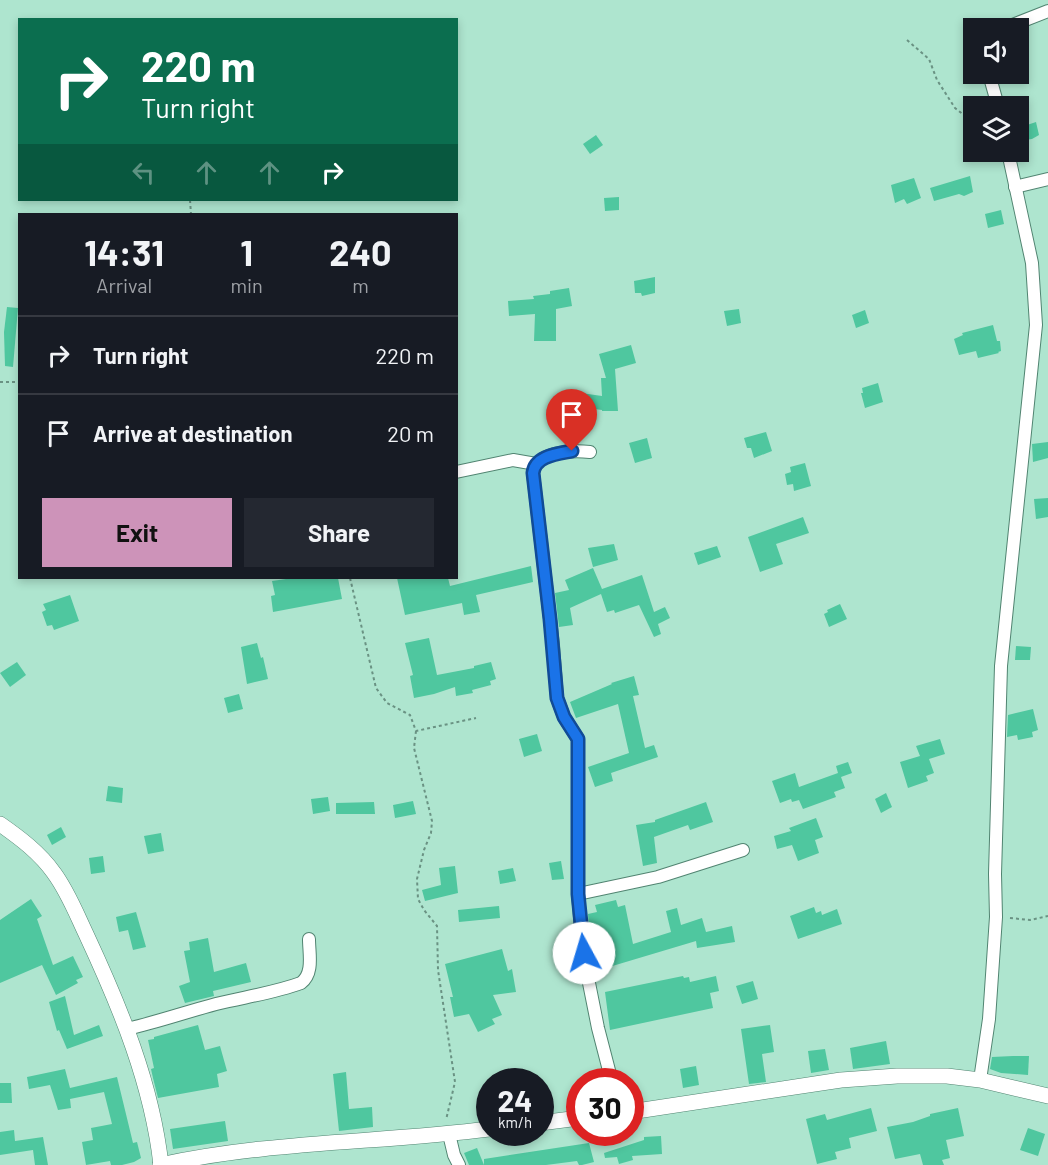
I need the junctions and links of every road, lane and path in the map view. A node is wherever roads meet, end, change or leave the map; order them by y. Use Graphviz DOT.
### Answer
graph roads {
  1 [pos="1048,11"];
  2 [pos="1029,19"];
  3 [pos="907,40"];
  4 [pos="963,114"];
  5 [pos="1010,162"];
  6 [pos="1048,179"];
  7 [pos="1015,187"];
  8 [pos="1042,325"];
  9 [pos="0,382"];
  10 [pos="18,382"];
  11 [pos="590,452"];
  12 [pos="536,464"];
  13 [pos="458,472"];
  14 [pos="350,579"];
  15 [pos="476,718"];
  16 [pos="416,731"];
  17 [pos="0,824"];
  18 [pos="743,850"];
  19 [pos="578,894"];
  20 [pos="1048,916"];
  21 [pos="996,917"];
  22 [pos="309,939"];
  23 [pos="127,1029"];
  24 [pos="609,1068"];
  25 [pos="980,1080"];
  26 [pos="1048,1096"];
  27 [pos="644,1110"];
  28 [pos="476,1131"];
  29 [pos="449,1134"];
  30 [pos="161,1165"];
  31 [pos="459,1165"];
  1 -- 2 [label="street"];
  3 -- 4 [label="path"];
  5 -- 7 [label="street"];
  6 -- 7 [label="street"];
  7 -- 8 [label="street"];
  8 -- 21 [label="street"];
  9 -- 10 [label="path"];
  11 -- 12 [label="street"];
  12 -- 13 [label="street"];
  12 -- 19 [label="street"];
  14 -- 16 [label="path"];
  15 -- 16 [label="path"];
  16 -- 29 [label="path"];
  17 -- 23 [label="street"];
  18 -- 19 [label="street"];
  19 -- 24 [label="street"];
  20 -- 21 [label="path"];
  21 -- 25 [label="street"];
  22 -- 23 [label="street"];
  23 -- 30 [label="street"];
  25 -- 26 [label="street"];
  25 -- 27 [label="street"];
  28 -- 29 [label="street"];
  29 -- 30 [label="street"];
  29 -- 31 [label="street"];
}
